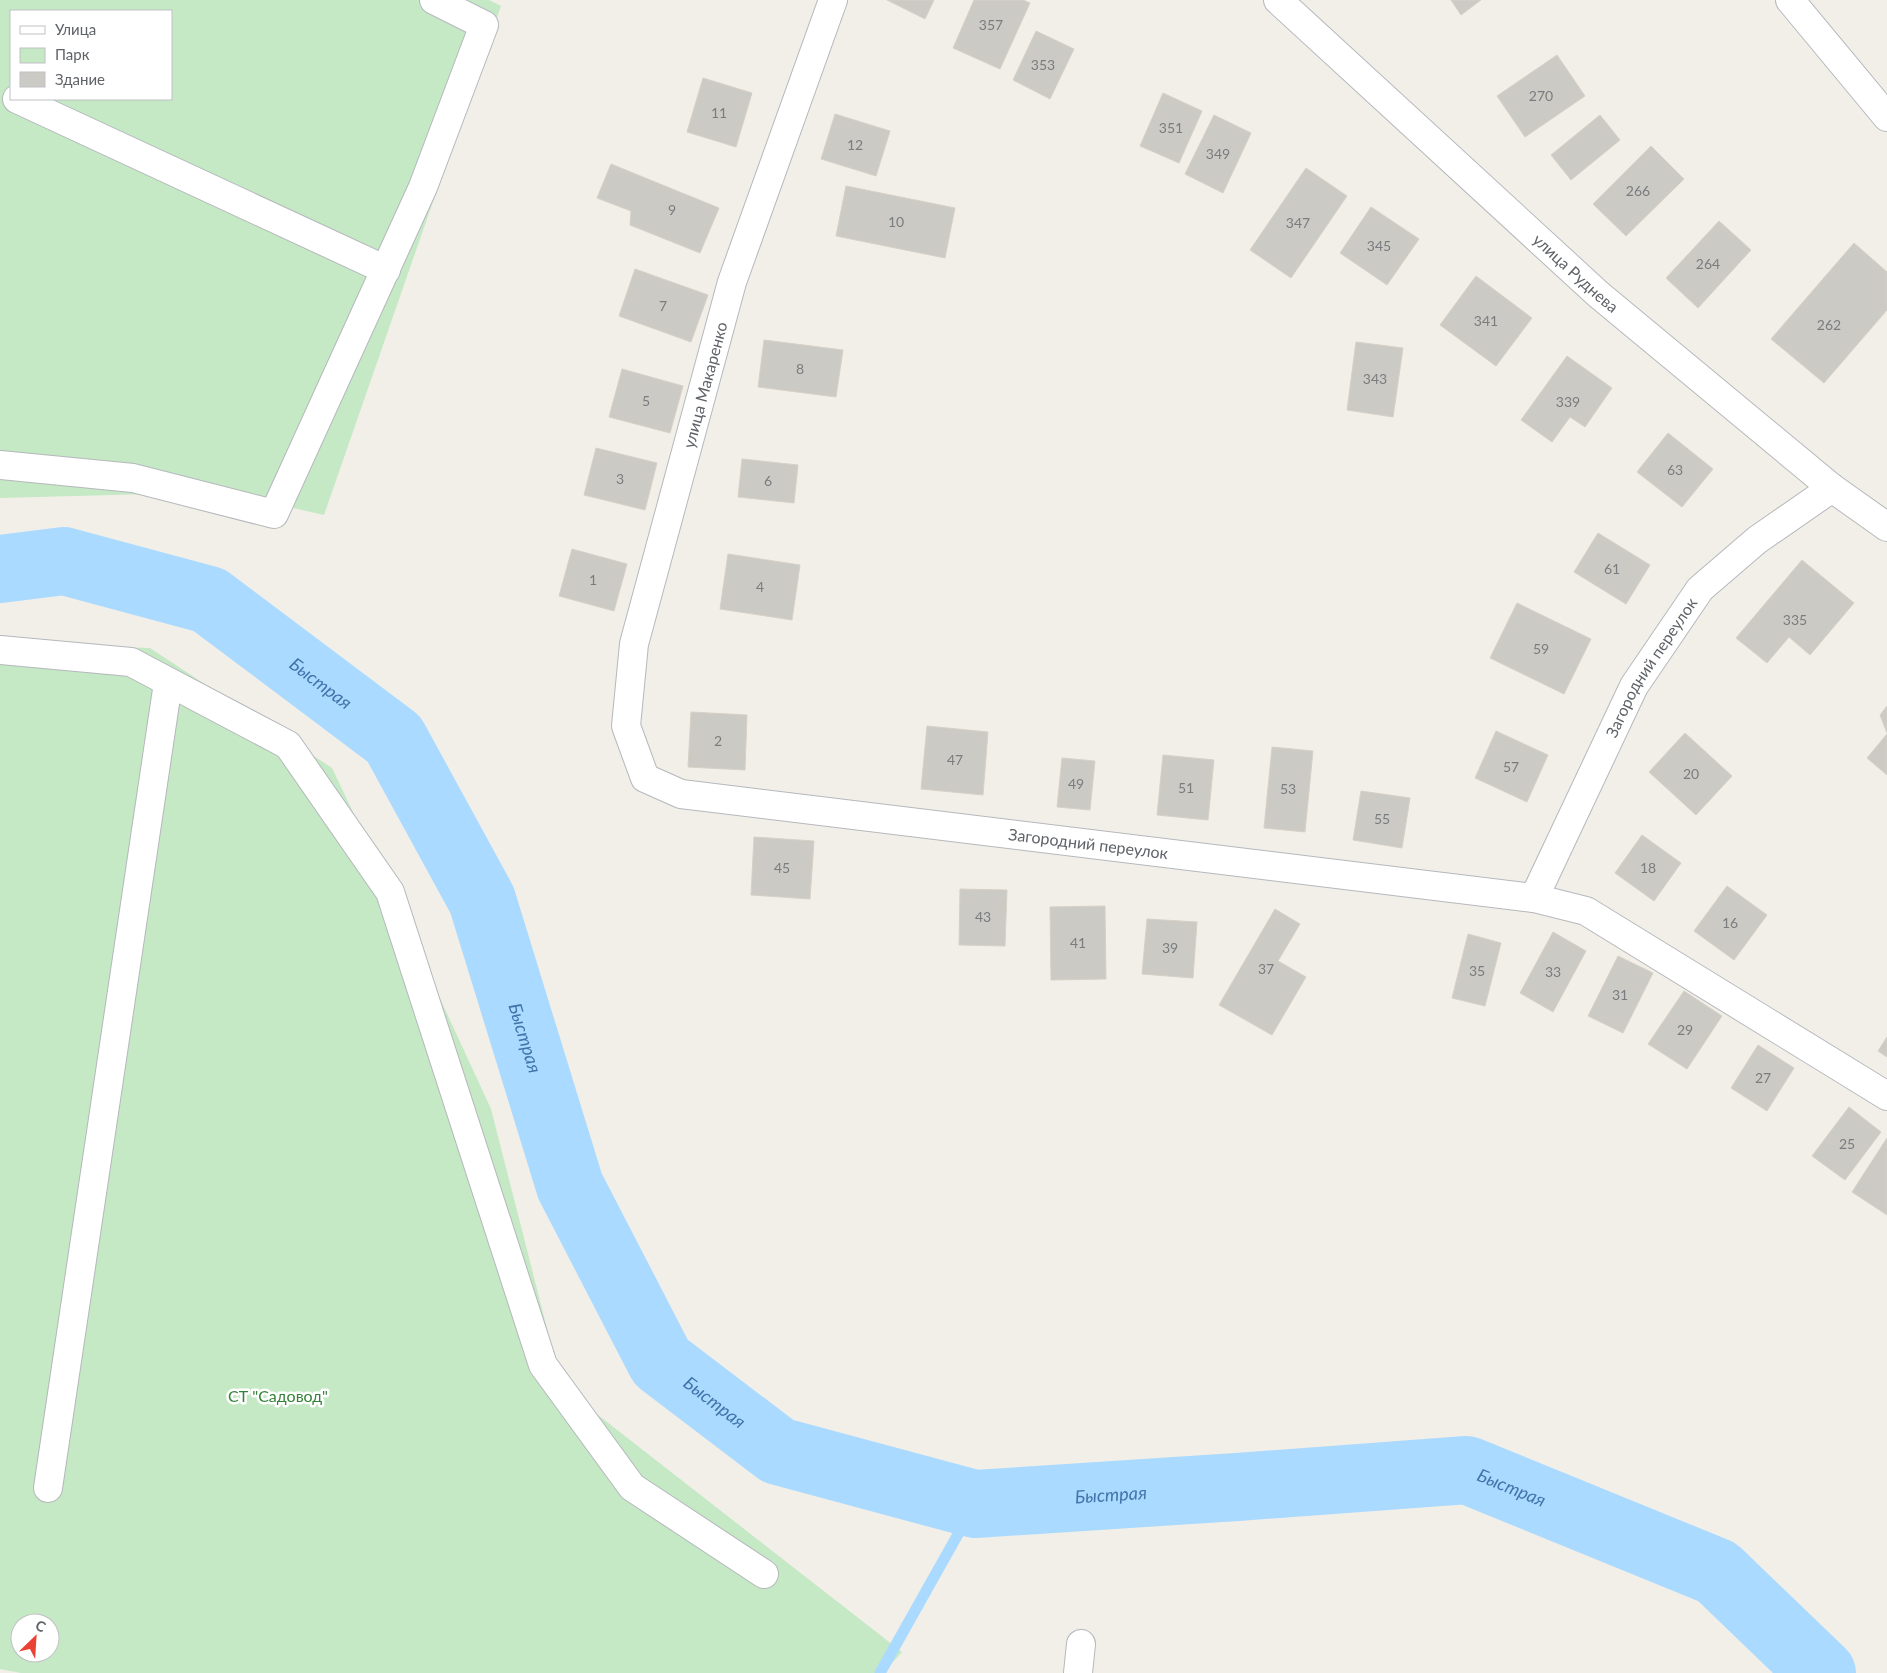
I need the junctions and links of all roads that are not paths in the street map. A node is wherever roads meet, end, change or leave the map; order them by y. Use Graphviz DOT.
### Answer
graph roads {
  1 [pos="434,0"];
  2 [pos="834,0"];
  3 [pos="1278,0"];
  4 [pos="1790,0"];
  5 [pos="19,100"];
  6 [pos="1887,117"];
  7 [pos="386,270"];
  8 [pos="0,465"];
  9 [pos="1832,488"];
  10 [pos="1887,527"];
  11 [pos="0,650"];
  12 [pos="168,682"];
  13 [pos="645,778"];
  14 [pos="1534,898"];
  15 [pos="1887,1096"];
  16 [pos="48,1488"];
  17 [pos="764,1574"];
  18 [pos="1081,1644"];
  19 [pos="1078,1673"];
  1 -- 7 [label="street"];
  2 -- 13 [label="street, улица Макаренко"];
  3 -- 9 [label="street, улица Руднева"];
  4 -- 6 [label="street"];
  5 -- 7 [label="street"];
  7 -- 8 [label="street"];
  9 -- 10 [label="street, улица Руднева"];
  9 -- 14 [label="street, Загородний переулок"];
  11 -- 12 [label="street"];
  12 -- 16 [label="street"];
  12 -- 17 [label="street"];
  13 -- 14 [label="street, Загородний переулок"];
  14 -- 15 [label="street, Загородний переулок"];
  18 -- 19 [label="street"];
}
